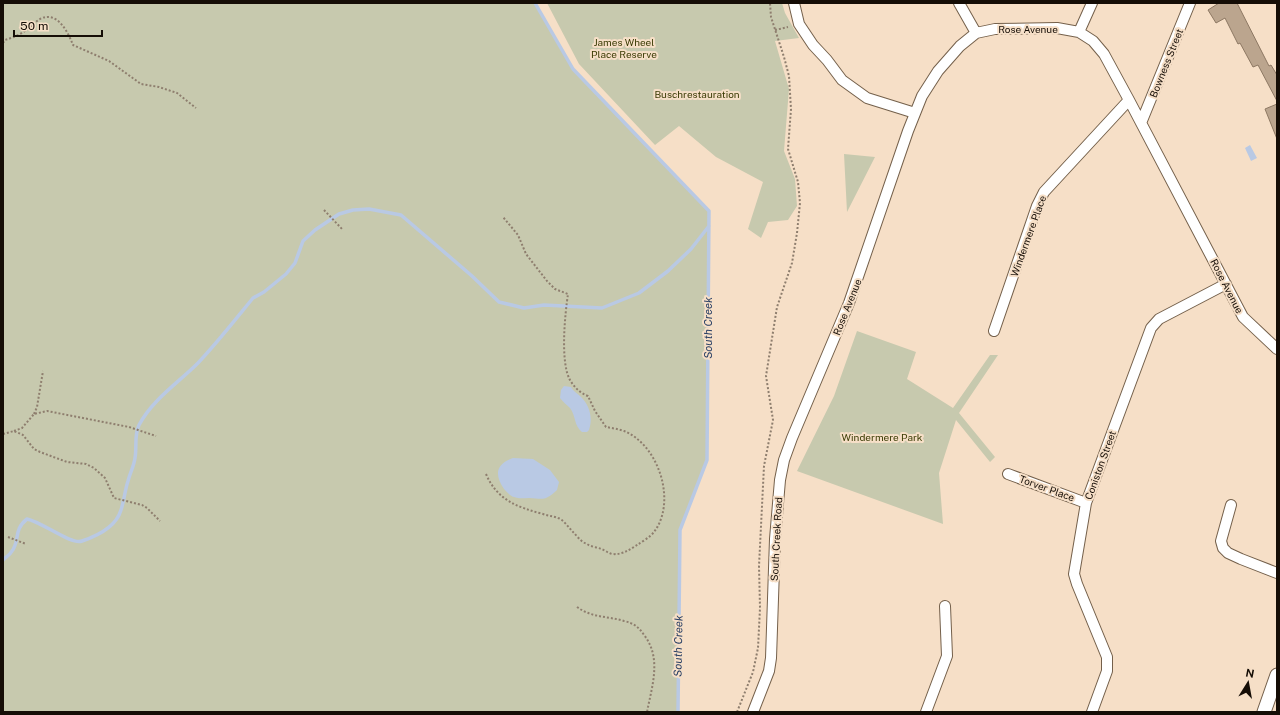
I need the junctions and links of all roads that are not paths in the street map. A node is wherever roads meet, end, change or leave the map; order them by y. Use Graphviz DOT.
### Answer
graph roads {
  1 [pos="794,3"];
  2 [pos="959,3"];
  3 [pos="1092,3"];
  4 [pos="1190,3"];
  5 [pos="1079,32"];
  6 [pos="976,33"];
  7 [pos="1129,100"];
  8 [pos="915,113"];
  9 [pos="1141,123"];
  10 [pos="1226,284"];
  11 [pos="994,331"];
  12 [pos="1277,349"];
  13 [pos="820,371"];
  14 [pos="1008,474"];
  15 [pos="1086,503"];
  16 [pos="1231,505"];
  17 [pos="1277,573"];
  18 [pos="945,606"];
  19 [pos="1277,675"];
  20 [pos="753,712"];
  21 [pos="926,712"];
  22 [pos="1092,712"];
  23 [pos="1264,712"];
  1 -- 8 [label="street"];
  2 -- 6 [label="street"];
  3 -- 5 [label="street"];
  4 -- 9 [label="street, Bowness Street"];
  5 -- 6 [label="street, Rose Avenue"];
  5 -- 7 [label="street, Rose Avenue"];
  6 -- 8 [label="street, Rose Avenue"];
  7 -- 9 [label="street, Rose Avenue"];
  7 -- 11 [label="street, Windermere Place"];
  8 -- 13 [label="street, Rose Avenue"];
  9 -- 10 [label="street, Rose Avenue"];
  10 -- 12 [label="street, Rose Avenue"];
  10 -- 15 [label="street, Coniston Street"];
  13 -- 20 [label="street, South Creek Road"];
  14 -- 15 [label="street, Torver Place"];
  15 -- 22 [label="street, Coniston Street"];
  16 -- 17 [label="street"];
  18 -- 21 [label="street"];
  19 -- 23 [label="street"];
}
